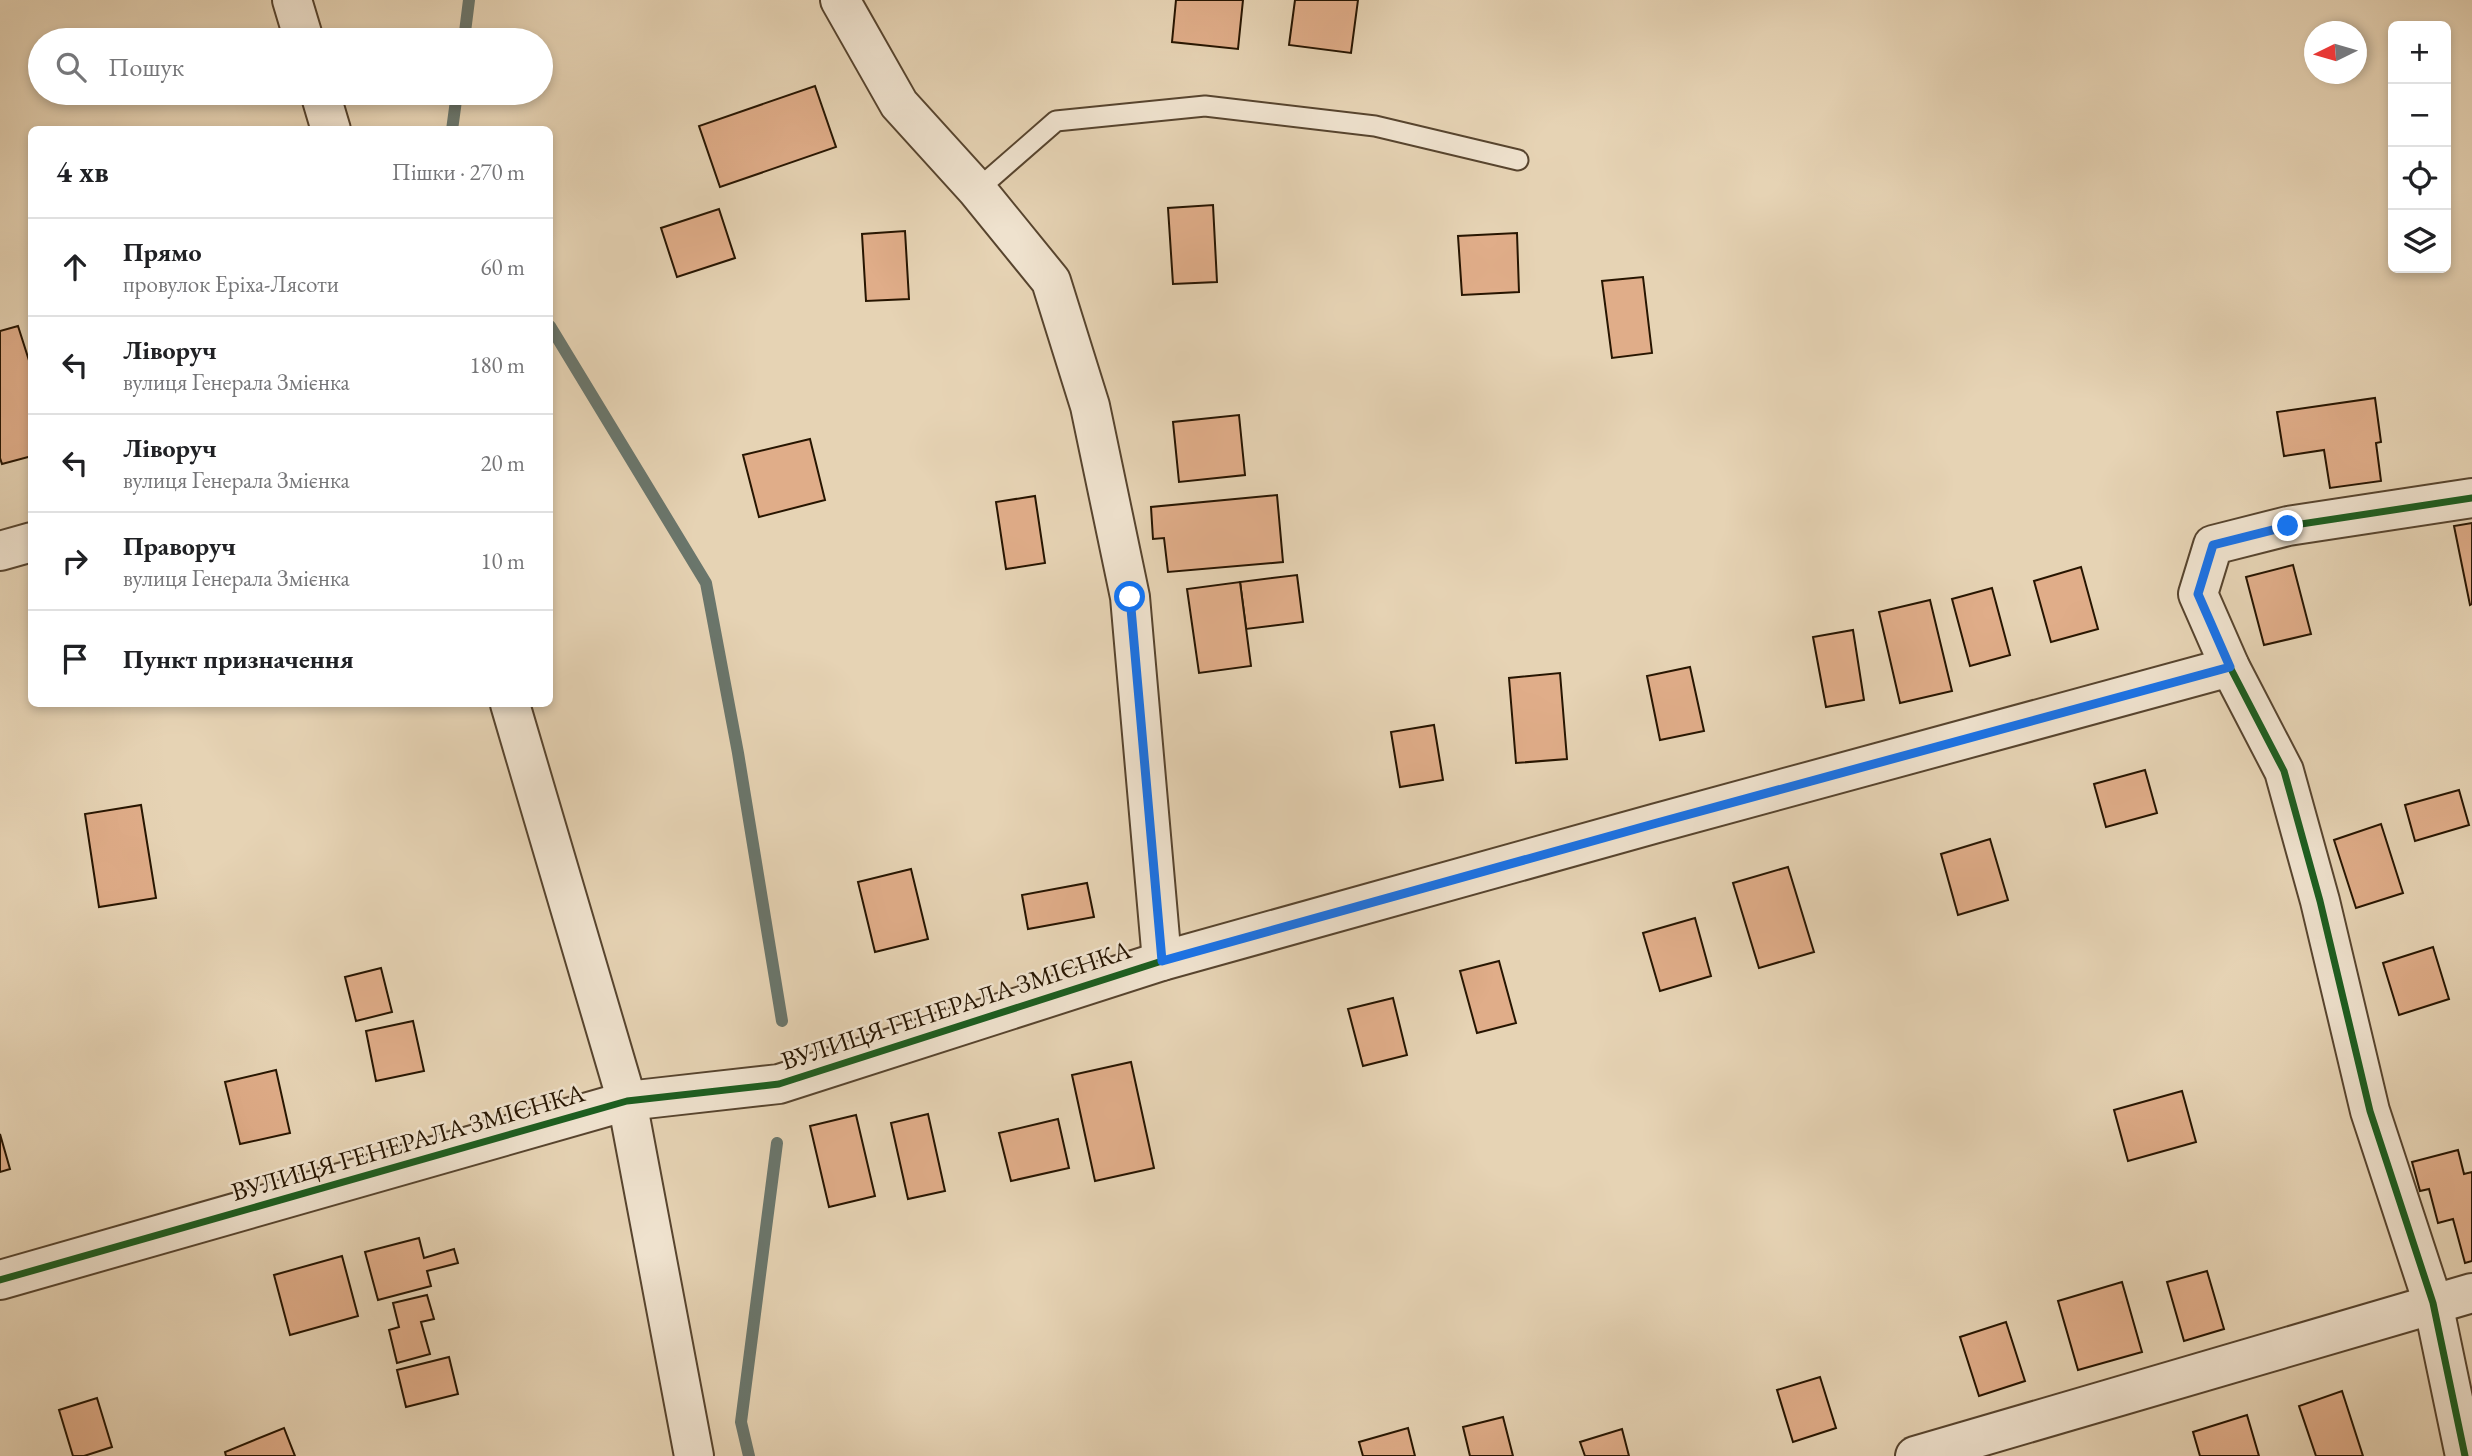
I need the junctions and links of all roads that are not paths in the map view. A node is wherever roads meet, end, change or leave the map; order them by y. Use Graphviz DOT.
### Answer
graph roads {
  1 [pos="292,0"];
  2 [pos="840,0"];
  3 [pos="300,28"];
  4 [pos="324,105"];
  5 [pos="330,126"];
  6 [pos="1518,160"];
  7 [pos="977,190"];
  8 [pos="2472,498"];
  9 [pos="28,543"];
  10 [pos="0,551"];
  11 [pos="2230,667"];
  12 [pos="511,707"];
  13 [pos="1162,961"];
  14 [pos="627,1101"];
  15 [pos="0,1280"];
  16 [pos="2472,1293"];
  17 [pos="2433,1303"];
  18 [pos="694,1456"];
  19 [pos="1915,1456"];
  20 [pos="2465,1456"];
  1 -- 3 [label="street"];
  2 -- 7 [label="street"];
  4 -- 5 [label="street"];
  6 -- 7 [label="lane"];
  7 -- 13 [label="street"];
  8 -- 11 [label="street"];
  9 -- 10 [label="street"];
  11 -- 13 [label="street, ВУЛИЦЯ ГЕНЕРАЛА ЗМІЄНКА"];
  11 -- 17 [label="street"];
  12 -- 14 [label="street"];
  13 -- 14 [label="street, ВУЛИЦЯ ГЕНЕРАЛА ЗМІЄНКА"];
  14 -- 15 [label="street, ВУЛИЦЯ ГЕНЕРАЛА ЗМІЄНКА"];
  14 -- 18 [label="street"];
  16 -- 17 [label="street"];
  17 -- 19 [label="street"];
  17 -- 20 [label="street"];
}
